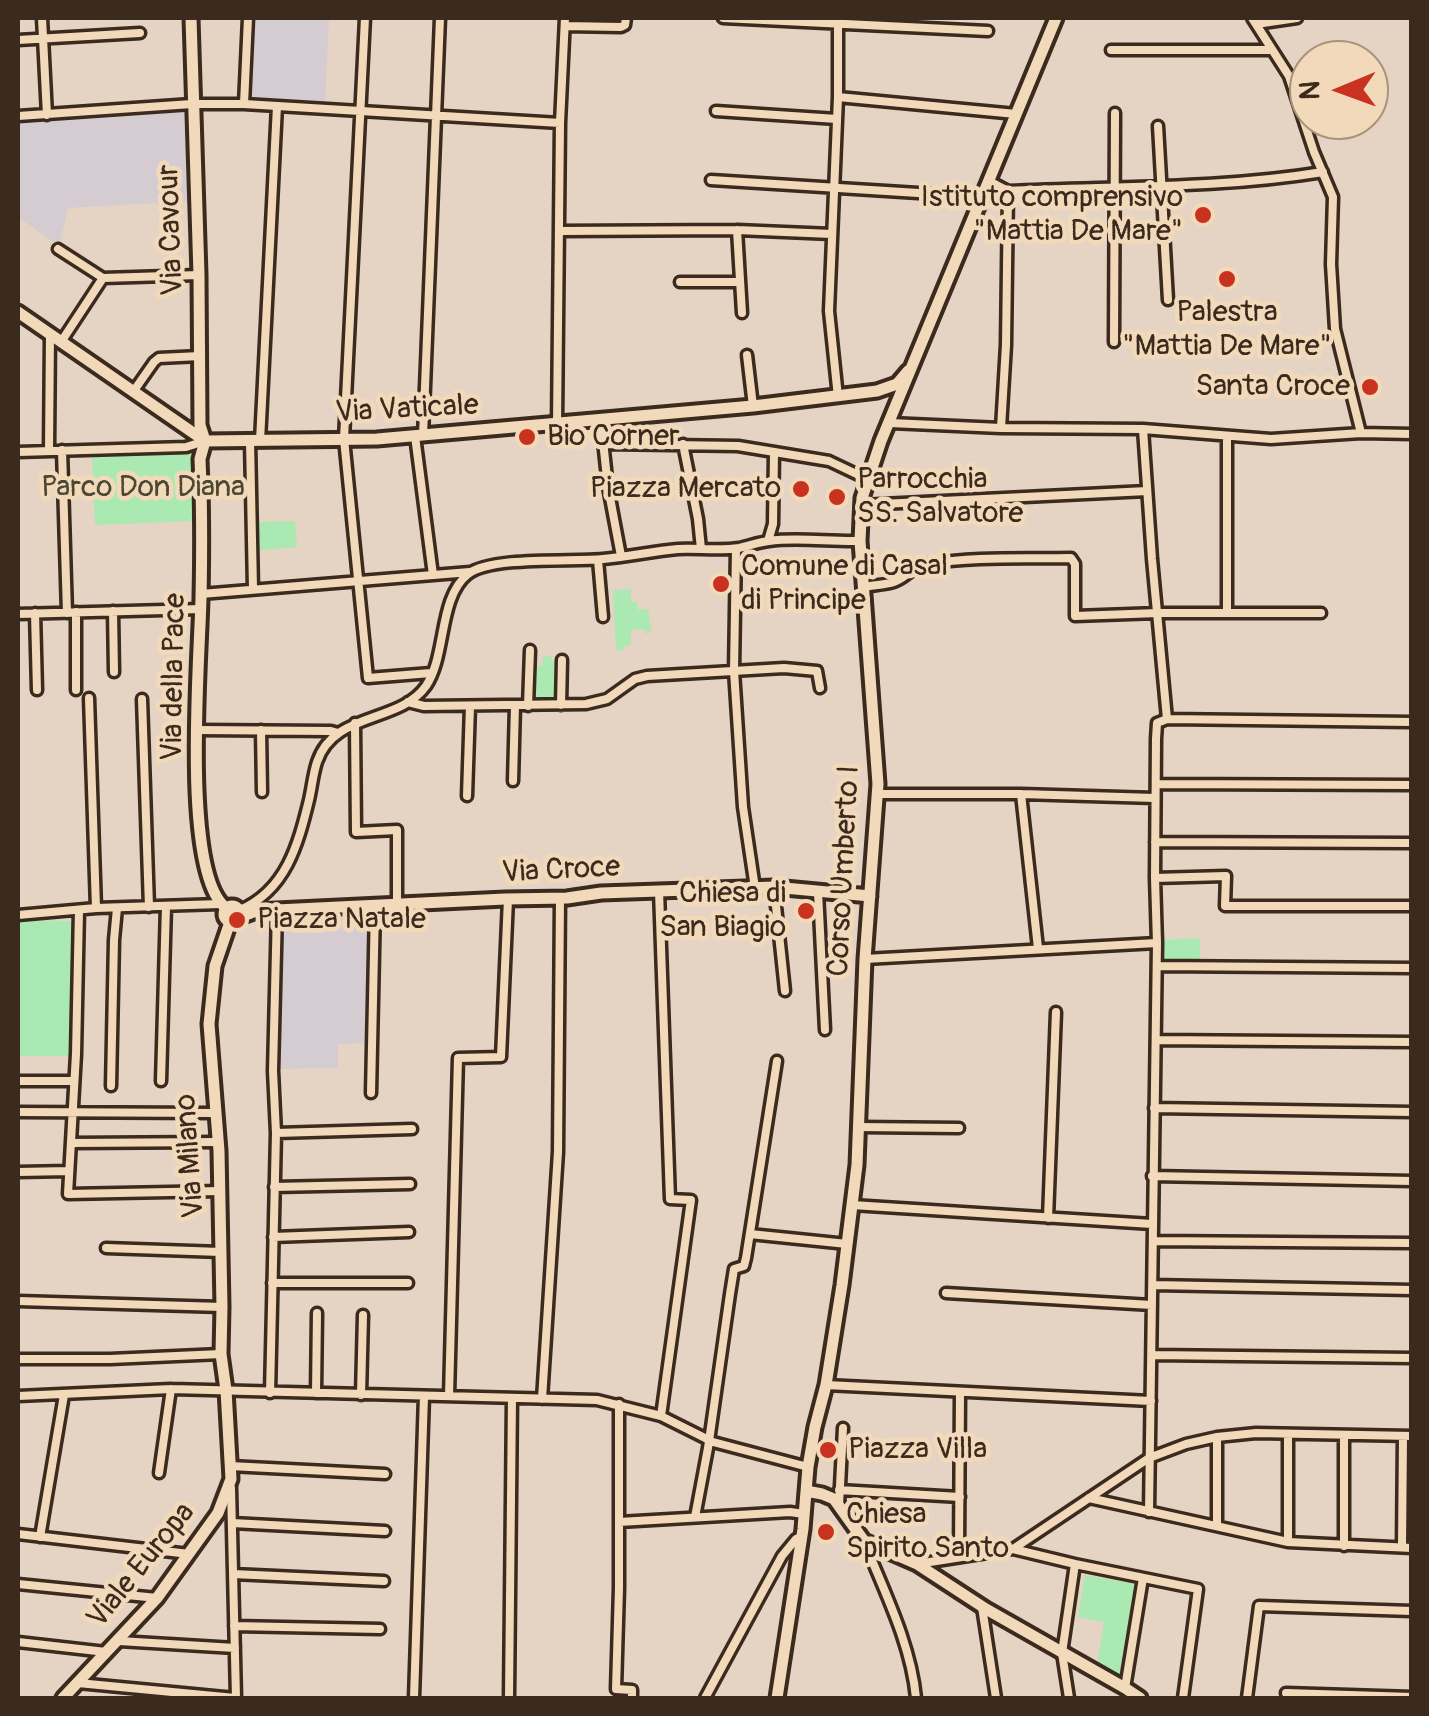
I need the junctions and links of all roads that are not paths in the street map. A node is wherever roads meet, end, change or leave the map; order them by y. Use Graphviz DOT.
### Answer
graph roads {
  1 [pos="42,18"];
  2 [pos="191,18"];
  3 [pos="248,18"];
  4 [pos="366,18"];
  5 [pos="440,18"];
  6 [pos="626,18"];
  7 [pos="723,18"];
  8 [pos="1056,18"];
  9 [pos="1297,18"];
  10 [pos="838,20"];
  11 [pos="1254,21"];
  12 [pos="565,22"];
  13 [pos="988,32"];
  14 [pos="140,33"];
  15 [pos="43,38"];
  16 [pos="18,40"];
  17 [pos="1111,50"];
  18 [pos="1271,50"];
  19 [pos="838,97"];
  20 [pos="192,104"];
  21 [pos="244,104"];
  22 [pos="276,106"];
  23 [pos="360,110"];
  24 [pos="716,111"];
  25 [pos="1115,112"];
  26 [pos="436,114"];
  27 [pos="1016,114"];
  28 [pos="47,115"];
  29 [pos="18,116"];
  30 [pos="837,119"];
  31 [pos="560,123"];
  32 [pos="1158,126"];
  33 [pos="1323,172"];
  34 [pos="711,180"];
  35 [pos="989,181"];
  36 [pos="1114,186"];
  37 [pos="1160,186"];
  38 [pos="834,188"];
  39 [pos="1008,191"];
  40 [pos="982,197"];
  41 [pos="737,230"];
  42 [pos="559,231"];
  43 [pos="832,234"];
  44 [pos="58,250"];
  45 [pos="199,275"];
  46 [pos="104,278"];
  47 [pos="680,282"];
  48 [pos="740,282"];
  49 [pos="1168,300"];
  50 [pos="18,312"];
  51 [pos="742,313"];
  52 [pos="928,331"];
  53 [pos="56,338"];
  54 [pos="1114,342"];
  55 [pos="747,355"];
  56 [pos="200,356"];
  57 [pos="133,392"];
  58 [pos="838,397"];
  59 [pos="753,406"];
  60 [pos="892,419"];
  61 [pos="557,424"];
  62 [pos="1002,428"];
  63 [pos="1143,429"];
  64 [pos="602,432"];
  65 [pos="1361,433"];
  66 [pos="1412,434"];
  67 [pos="419,436"];
  68 [pos="1227,436"];
  69 [pos="344,439"];
  70 [pos="204,441"];
  71 [pos="255,441"];
  72 [pos="603,444"];
  73 [pos="683,444"];
  74 [pos="49,450"];
  75 [pos="62,450"];
  76 [pos="18,452"];
  77 [pos="774,452"];
  78 [pos="867,479"];
  79 [pos="1146,491"];
  80 [pos="861,505"];
  81 [pos="768,541"];
  82 [pos="860,541"];
  83 [pos="701,549"];
  84 [pos="736,549"];
  85 [pos="620,556"];
  86 [pos="598,560"];
  87 [pos="470,572"];
  88 [pos="432,574"];
  89 [pos="358,580"];
  90 [pos="863,586"];
  91 [pos="252,589"];
  92 [pos="201,594"];
  93 [pos="201,609"];
  94 [pos="72,612"];
  95 [pos="113,612"];
  96 [pos="35,613"];
  97 [pos="1158,613"];
  98 [pos="1227,613"];
  99 [pos="1321,613"];
  100 [pos="18,614"];
  101 [pos="602,616"];
  102 [pos="530,650"];
  103 [pos="562,660"];
  104 [pos="734,671"];
  105 [pos="114,672"];
  106 [pos="431,673"];
  107 [pos="820,688"];
  108 [pos="37,690"];
  109 [pos="76,690"];
  110 [pos="89,698"];
  111 [pos="142,700"];
  112 [pos="408,702"];
  113 [pos="561,705"];
  114 [pos="470,706"];
  115 [pos="515,706"];
  116 [pos="528,706"];
  117 [pos="1167,719"];
  118 [pos="1412,722"];
  119 [pos="355,724"];
  120 [pos="197,730"];
  121 [pos="261,730"];
  122 [pos="338,733"];
  123 [pos="513,781"];
  124 [pos="1156,784"];
  125 [pos="1412,785"];
  126 [pos="262,792"];
  127 [pos="878,794"];
  128 [pos="1021,794"];
  129 [pos="467,796"];
  130 [pos="1155,798"];
  131 [pos="1155,842"];
  132 [pos="1412,842"];
  133 [pos="1155,878"];
  134 [pos="774,887"];
  135 [pos="755,888"];
  136 [pos="659,891"];
  137 [pos="818,892"];
  138 [pos="870,896"];
  139 [pos="560,898"];
  140 [pos="508,899"];
  141 [pos="396,905"];
  142 [pos="166,906"];
  143 [pos="374,906"];
  144 [pos="1412,906"];
  145 [pos="149,907"];
  146 [pos="96,908"];
  147 [pos="117,908"];
  148 [pos="78,910"];
  149 [pos="278,911"];
  150 [pos="231,912"];
  151 [pos="18,914"];
  152 [pos="1158,942"];
  153 [pos="1038,948"];
  154 [pos="865,959"];
  155 [pos="1157,966"];
  156 [pos="1412,968"];
  157 [pos="785,991"];
  158 [pos="1056,1012"];
  159 [pos="824,1030"];
  160 [pos="1156,1040"];
  161 [pos="1412,1042"];
  162 [pos="777,1061"];
  163 [pos="18,1081"];
  164 [pos="74,1081"];
  165 [pos="161,1081"];
  166 [pos="111,1086"];
  167 [pos="371,1093"];
  168 [pos="1154,1108"];
  169 [pos="18,1112"];
  170 [pos="72,1112"];
  171 [pos="1412,1112"];
  172 [pos="215,1113"];
  173 [pos="858,1127"];
  174 [pos="959,1128"];
  175 [pos="412,1129"];
  176 [pos="276,1133"];
  177 [pos="217,1142"];
  178 [pos="70,1143"];
  179 [pos="68,1171"];
  180 [pos="18,1172"];
  181 [pos="1152,1176"];
  182 [pos="1412,1182"];
  183 [pos="410,1184"];
  184 [pos="274,1187"];
  185 [pos="220,1191"];
  186 [pos="852,1206"];
  187 [pos="1048,1218"];
  188 [pos="1152,1224"];
  189 [pos="409,1232"];
  190 [pos="750,1234"];
  191 [pos="273,1237"];
  192 [pos="1153,1242"];
  193 [pos="1412,1243"];
  194 [pos="847,1244"];
  195 [pos="106,1248"];
  196 [pos="222,1252"];
  197 [pos="408,1282"];
  198 [pos="272,1284"];
  199 [pos="1152,1284"];
  200 [pos="1412,1290"];
  201 [pos="946,1293"];
  202 [pos="18,1301"];
  203 [pos="1152,1305"];
  204 [pos="222,1307"];
  205 [pos="318,1312"];
  206 [pos="362,1315"];
  207 [pos="220,1354"];
  208 [pos="1152,1355"];
  209 [pos="1412,1358"];
  210 [pos="18,1359"];
  211 [pos="826,1385"];
  212 [pos="171,1389"];
  213 [pos="226,1390"];
  214 [pos="960,1392"];
  215 [pos="270,1393"];
  216 [pos="316,1393"];
  217 [pos="64,1395"];
  218 [pos="361,1395"];
  219 [pos="18,1396"];
  220 [pos="424,1396"];
  221 [pos="449,1396"];
  222 [pos="512,1398"];
  223 [pos="542,1399"];
  224 [pos="1150,1401"];
  225 [pos="619,1404"];
  226 [pos="661,1416"];
  227 [pos="842,1428"];
  228 [pos="1288,1434"];
  229 [pos="1344,1435"];
  230 [pos="1407,1436"];
  231 [pos="1218,1437"];
  232 [pos="708,1439"];
  233 [pos="1149,1458"];
  234 [pos="808,1467"];
  235 [pos="158,1472"];
  236 [pos="230,1472"];
  237 [pos="385,1474"];
  238 [pos="840,1490"];
  239 [pos="806,1491"];
  240 [pos="960,1497"];
  241 [pos="1089,1498"];
  242 [pos="839,1505"];
  243 [pos="1149,1512"];
  244 [pos="805,1514"];
  245 [pos="695,1516"];
  246 [pos="619,1522"];
  247 [pos="232,1523"];
  248 [pos="1218,1526"];
  249 [pos="385,1532"];
  250 [pos="18,1534"];
  251 [pos="40,1536"];
  252 [pos="802,1537"];
  253 [pos="864,1541"];
  254 [pos="1288,1542"];
  255 [pos="1344,1546"];
  256 [pos="1013,1548"];
  257 [pos="1407,1548"];
  258 [pos="189,1554"];
  259 [pos="960,1554"];
  260 [pos="917,1564"];
  261 [pos="1076,1564"];
  262 [pos="233,1574"];
  263 [pos="1143,1578"];
  264 [pos="384,1581"];
  265 [pos="18,1584"];
  266 [pos="157,1598"];
  267 [pos="982,1606"];
  268 [pos="1412,1612"];
  269 [pos="234,1626"];
  270 [pos="380,1629"];
  271 [pos="119,1641"];
  272 [pos="18,1642"];
  273 [pos="235,1648"];
  274 [pos="106,1652"];
  275 [pos="1062,1652"];
  276 [pos="78,1682"];
  277 [pos="1131,1694"];
  278 [pos="1286,1694"];
  279 [pos="1412,1697"];
  280 [pos="63,1698"];
  281 [pos="236,1698"];
  282 [pos="414,1698"];
  283 [pos="509,1698"];
  284 [pos="632,1698"];
  285 [pos="705,1698"];
  286 [pos="776,1698"];
  287 [pos="916,1698"];
  288 [pos="996,1698"];
  289 [pos="1069,1698"];
  290 [pos="1183,1698"];
  291 [pos="1246,1698"];
  1 -- 15 [label="street"];
  2 -- 20 [label="street, Via Cavour"];
  3 -- 21 [label="street"];
  4 -- 23 [label="street"];
  5 -- 26 [label="street"];
  6 -- 12 [label="street"];
  7 -- 10 [label="street"];
  8 -- 27 [label="street, Corso Umberto I"];
  9 -- 11 [label="street"];
  10 -- 13 [label="street"];
  10 -- 19 [label="street"];
  11 -- 18 [label="street"];
  12 -- 31 [label="street"];
  14 -- 15 [label="street"];
  15 -- 16 [label="street"];
  15 -- 28 [label="street"];
  17 -- 18 [label="street"];
  18 -- 33 [label="street"];
  19 -- 27 [label="street"];
  19 -- 30 [label="street"];
  20 -- 21 [label="street"];
  20 -- 28 [label="street"];
  20 -- 45 [label="street, Via Cavour"];
  21 -- 22 [label="street"];
  22 -- 23 [label="street"];
  22 -- 71 [label="street"];
  23 -- 26 [label="street"];
  23 -- 69 [label="street"];
  24 -- 30 [label="street"];
  25 -- 36 [label="street"];
  26 -- 31 [label="street"];
  26 -- 67 [label="street"];
  27 -- 35 [label="street, Corso Umberto I"];
  28 -- 29 [label="street"];
  30 -- 38 [label="street"];
  31 -- 42 [label="street"];
  32 -- 37 [label="street"];
  33 -- 37 [label="street"];
  33 -- 65 [label="street"];
  34 -- 38 [label="street"];
  35 -- 39 [label="street"];
  35 -- 40 [label="street, Corso Umberto I"];
  36 -- 37 [label="street"];
  36 -- 39 [label="street"];
  36 -- 54 [label="street"];
  37 -- 49 [label="street"];
  38 -- 40 [label="street"];
  38 -- 43 [label="street"];
  39 -- 62 [label="street"];
  40 -- 52 [label="street, Corso Umberto I"];
  41 -- 42 [label="street"];
  41 -- 43 [label="street"];
  41 -- 48 [label="street"];
  42 -- 61 [label="street"];
  43 -- 58 [label="street"];
  44 -- 46 [label="street"];
  45 -- 46 [label="street"];
  45 -- 56 [label="street, Via Cavour"];
  46 -- 53 [label="street"];
  47 -- 48 [label="street"];
  48 -- 51 [label="street"];
  50 -- 53 [label="street"];
  52 -- 58 [label="street, Via Vaticale"];
  52 -- 60 [label="street, Corso Umberto I"];
  53 -- 57 [label="street"];
  53 -- 74 [label="street"];
  55 -- 59 [label="street"];
  56 -- 57 [label="street"];
  56 -- 70 [label="street, Via Cavour"];
  57 -- 70 [label="street"];
  58 -- 59 [label="street, Via Vaticale"];
  58 -- 60 [label="street, Via Vaticale"];
  59 -- 61 [label="street, Via Vaticale"];
  60 -- 62 [label="street"];
  60 -- 78 [label="street, Corso Umberto I"];
  61 -- 67 [label="street, Via Vaticale"];
  62 -- 63 [label="street"];
  63 -- 68 [label="street"];
  63 -- 79 [label="street"];
  64 -- 72 [label="street"];
  65 -- 66 [label="street"];
  65 -- 68 [label="street"];
  67 -- 69 [label="street, Via Vaticale"];
  67 -- 88 [label="street"];
  68 -- 98 [label="street"];
  69 -- 71 [label="street, Via Vaticale"];
  69 -- 89 [label="street"];
  70 -- 71 [label="street, Via Vaticale"];
  70 -- 75 [label="street"];
  70 -- 92 [label="street, Via della Pace"];
  71 -- 91 [label="street"];
  72 -- 73 [label="street"];
  72 -- 85 [label="street"];
  73 -- 77 [label="street"];
  73 -- 83 [label="street"];
  74 -- 75 [label="street"];
  74 -- 76 [label="street"];
  75 -- 94 [label="street"];
  77 -- 78 [label="street"];
  77 -- 81 [label="street"];
  78 -- 80 [label="street, Corso Umberto I"];
  79 -- 80 [label="street"];
  79 -- 97 [label="street"];
  80 -- 82 [label="street, Corso Umberto I"];
  81 -- 82 [label="street"];
  81 -- 84 [label="street"];
  82 -- 90 [label="street, Corso Umberto I"];
  83 -- 84 [label="street"];
  83 -- 85 [label="street"];
  84 -- 104 [label="street"];
  85 -- 86 [label="street"];
  86 -- 87 [label="street"];
  86 -- 101 [label="street"];
  87 -- 88 [label="street"];
  87 -- 106 [label="street"];
  88 -- 89 [label="street"];
  89 -- 91 [label="street"];
  89 -- 106 [label="street"];
  90 -- 97 [label="street"];
  90 -- 127 [label="street, Corso Umberto I"];
  91 -- 92 [label="street"];
  92 -- 93 [label="street, Via della Pace"];
  93 -- 95 [label="street"];
  93 -- 120 [label="street, Via della Pace"];
  94 -- 95 [label="street"];
  94 -- 96 [label="street"];
  94 -- 109 [label="street"];
  95 -- 105 [label="street"];
  96 -- 100 [label="street"];
  96 -- 108 [label="street"];
  97 -- 98 [label="street"];
  97 -- 117 [label="street"];
  98 -- 99 [label="street"];
  102 -- 116 [label="street"];
  103 -- 113 [label="street"];
  104 -- 107 [label="street"];
  104 -- 113 [label="street"];
  104 -- 135 [label="street"];
  106 -- 112 [label="street"];
  110 -- 146 [label="street"];
  111 -- 145 [label="street"];
  112 -- 114 [label="street"];
  112 -- 119 [label="street"];
  113 -- 116 [label="street"];
  114 -- 115 [label="street"];
  114 -- 129 [label="street"];
  115 -- 116 [label="street"];
  115 -- 123 [label="street"];
  117 -- 118 [label="street"];
  117 -- 124 [label="street"];
  119 -- 122 [label="street"];
  119 -- 141 [label="street"];
  120 -- 121 [label="street"];
  120 -- 150 [label="street, Via della Pace"];
  121 -- 122 [label="street"];
  121 -- 126 [label="street"];
  122 -- 150 [label="street"];
  124 -- 125 [label="street"];
  124 -- 130 [label="street"];
  127 -- 128 [label="street"];
  127 -- 138 [label="street, Corso Umberto I"];
  128 -- 130 [label="street"];
  128 -- 153 [label="street"];
  130 -- 131 [label="street"];
  131 -- 132 [label="street"];
  131 -- 133 [label="street"];
  133 -- 144 [label="street"];
  133 -- 152 [label="street"];
  134 -- 135 [label="street, Via Croce"];
  134 -- 137 [label="street, Via Croce"];
  134 -- 157 [label="street"];
  135 -- 136 [label="street, Via Croce"];
  136 -- 139 [label="street, Via Croce"];
  136 -- 226 [label="street"];
  137 -- 138 [label="street, Via Croce"];
  137 -- 159 [label="street"];
  138 -- 154 [label="street, Corso Umberto I"];
  139 -- 140 [label="street, Via Croce"];
  139 -- 223 [label="street"];
  140 -- 141 [label="street, Via Croce"];
  140 -- 221 [label="street"];
  141 -- 143 [label="street, Via Croce"];
  142 -- 145 [label="street"];
  142 -- 150 [label="street"];
  142 -- 165 [label="street"];
  143 -- 149 [label="street, Via Croce"];
  143 -- 167 [label="street"];
  145 -- 147 [label="street"];
  146 -- 147 [label="street"];
  146 -- 148 [label="street"];
  147 -- 166 [label="street"];
  148 -- 151 [label="street"];
  148 -- 164 [label="street"];
  149 -- 150 [label="street, Via Croce"];
  149 -- 176 [label="street"];
  150 -- 172 [label="street, Via Milano"];
  152 -- 153 [label="street"];
  152 -- 155 [label="street"];
  153 -- 154 [label="street"];
  154 -- 173 [label="street, Corso Umberto I"];
  155 -- 156 [label="street"];
  155 -- 160 [label="street"];
  158 -- 187 [label="street"];
  160 -- 161 [label="street"];
  160 -- 168 [label="street"];
  162 -- 190 [label="street"];
  163 -- 164 [label="street"];
  164 -- 170 [label="street"];
  168 -- 171 [label="street"];
  168 -- 181 [label="street"];
  169 -- 170 [label="street"];
  170 -- 172 [label="street"];
  170 -- 178 [label="street"];
  172 -- 177 [label="street, Via Milano"];
  173 -- 174 [label="street"];
  173 -- 186 [label="street, Corso Umberto I"];
  175 -- 176 [label="street"];
  176 -- 184 [label="street"];
  177 -- 178 [label="street"];
  177 -- 185 [label="street, Via Milano"];
  178 -- 179 [label="street"];
  179 -- 180 [label="street"];
  179 -- 185 [label="street"];
  181 -- 182 [label="street"];
  181 -- 188 [label="street"];
  183 -- 184 [label="street"];
  184 -- 191 [label="street"];
  185 -- 196 [label="street, Via Milano"];
  186 -- 187 [label="street"];
  186 -- 194 [label="street, Corso Umberto I"];
  187 -- 188 [label="street"];
  188 -- 192 [label="street"];
  189 -- 191 [label="street"];
  190 -- 194 [label="street"];
  190 -- 232 [label="street"];
  191 -- 198 [label="street"];
  192 -- 193 [label="street"];
  192 -- 199 [label="street"];
  194 -- 211 [label="street, Corso Umberto I"];
  195 -- 196 [label="street"];
  196 -- 204 [label="street, Via Milano"];
  197 -- 198 [label="street"];
  198 -- 215 [label="street"];
  199 -- 200 [label="street"];
  199 -- 203 [label="street"];
  201 -- 203 [label="street"];
  202 -- 204 [label="street"];
  203 -- 208 [label="street"];
  204 -- 207 [label="street, Via Milano"];
  205 -- 216 [label="street"];
  206 -- 218 [label="street"];
  207 -- 210 [label="street"];
  207 -- 213 [label="street, Via Milano"];
  208 -- 209 [label="street"];
  208 -- 224 [label="street"];
  211 -- 214 [label="street"];
  211 -- 234 [label="street, Corso Umberto I"];
  212 -- 213 [label="street"];
  212 -- 217 [label="street"];
  212 -- 235 [label="street"];
  213 -- 215 [label="street"];
  213 -- 236 [label="street, Viale Europa"];
  214 -- 224 [label="street"];
  214 -- 240 [label="street"];
  215 -- 216 [label="street"];
  216 -- 218 [label="street"];
  217 -- 219 [label="street"];
  217 -- 251 [label="street"];
  218 -- 220 [label="street"];
  220 -- 221 [label="street"];
  220 -- 282 [label="street"];
  221 -- 222 [label="street"];
  222 -- 223 [label="street"];
  222 -- 283 [label="street"];
  223 -- 225 [label="street"];
  224 -- 233 [label="street"];
  225 -- 226 [label="street"];
  225 -- 246 [label="street"];
  226 -- 232 [label="street"];
  227 -- 238 [label="street"];
  228 -- 229 [label="street"];
  228 -- 231 [label="street"];
  228 -- 254 [label="street"];
  229 -- 230 [label="street"];
  229 -- 255 [label="street"];
  230 -- 257 [label="street"];
  231 -- 233 [label="street"];
  231 -- 248 [label="street"];
  232 -- 234 [label="street"];
  232 -- 245 [label="street"];
  233 -- 241 [label="street"];
  233 -- 243 [label="street"];
  234 -- 239 [label="street, Corso Umberto I"];
  236 -- 237 [label="street"];
  236 -- 247 [label="street"];
  236 -- 258 [label="street, Viale Europa"];
  238 -- 240 [label="street"];
  238 -- 242 [label="street"];
  239 -- 242 [label="street"];
  239 -- 244 [label="street, Corso Umberto I"];
  240 -- 259 [label="street"];
  241 -- 243 [label="street"];
  241 -- 256 [label="street"];
  242 -- 253 [label="street"];
  243 -- 248 [label="street"];
  244 -- 245 [label="street"];
  244 -- 252 [label="street, Corso Umberto I"];
  245 -- 246 [label="street"];
  246 -- 284 [label="street"];
  247 -- 249 [label="street"];
  247 -- 262 [label="street"];
  248 -- 254 [label="street"];
  250 -- 251 [label="street"];
  251 -- 258 [label="street"];
  252 -- 285 [label="street"];
  252 -- 286 [label="street, Corso Umberto I"];
  253 -- 260 [label="street"];
  253 -- 287 [label="street"];
  254 -- 255 [label="street"];
  255 -- 257 [label="street"];
  256 -- 260 [label="street"];
  256 -- 261 [label="street"];
  258 -- 266 [label="street, Viale Europa"];
  260 -- 267 [label="street"];
  261 -- 263 [label="street"];
  261 -- 275 [label="street"];
  262 -- 264 [label="street"];
  262 -- 269 [label="street"];
  263 -- 277 [label="street"];
  263 -- 290 [label="street"];
  265 -- 266 [label="street"];
  266 -- 271 [label="street, Viale Europa"];
  267 -- 275 [label="street"];
  267 -- 288 [label="street"];
  268 -- 291 [label="street"];
  269 -- 270 [label="street"];
  269 -- 273 [label="street"];
  271 -- 273 [label="street"];
  271 -- 274 [label="street, Viale Europa"];
  272 -- 274 [label="street"];
  273 -- 281 [label="street"];
  274 -- 276 [label="street, Viale Europa"];
  275 -- 277 [label="street"];
  275 -- 289 [label="street"];
  276 -- 280 [label="street, Viale Europa"];
  276 -- 281 [label="street"];
  278 -- 279 [label="street"];
}
